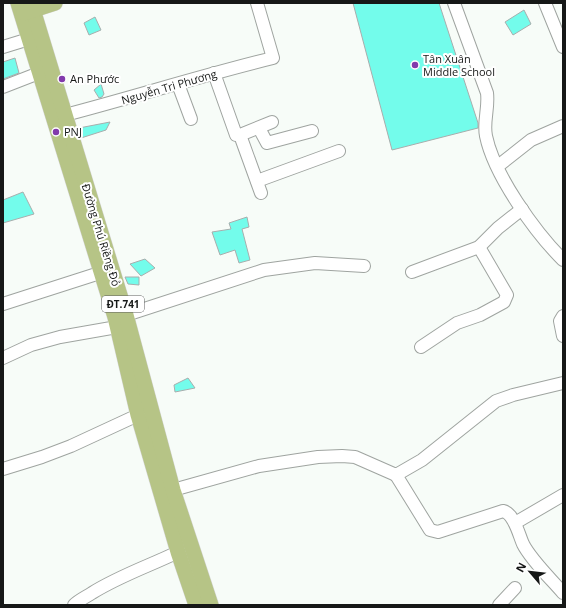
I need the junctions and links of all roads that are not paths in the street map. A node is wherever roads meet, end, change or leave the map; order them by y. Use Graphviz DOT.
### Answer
graph roads {
  1 [pos="55,3"];
  2 [pos="257,3"];
  3 [pos="454,3"];
  4 [pos="545,3"];
  5 [pos="26,7"];
  6 [pos="561,34"];
  7 [pos="28,39"];
  8 [pos="3,47"];
  9 [pos="563,47"];
  10 [pos="39,73"];
  11 [pos="214,73"];
  12 [pos="178,84"];
  13 [pos="3,87"];
  14 [pos="65,115"];
  15 [pos="191,119"];
  16 [pos="272,122"];
  17 [pos="563,126"];
  18 [pos="260,128"];
  19 [pos="312,131"];
  20 [pos="240,135"];
  21 [pos="339,151"];
  22 [pos="498,166"];
  23 [pos="257,180"];
  24 [pos="261,192"];
  25 [pos="522,209"];
  26 [pos="479,247"];
  27 [pos="563,260"];
  28 [pos="364,266"];
  29 [pos="106,271"];
  30 [pos="412,272"];
  31 [pos="3,304"];
  32 [pos="563,316"];
  33 [pos="122,321"];
  34 [pos="563,336"];
  35 [pos="421,347"];
  36 [pos="3,358"];
  37 [pos="563,383"];
  38 [pos="138,414"];
  39 [pos="3,469"];
  40 [pos="396,475"];
  41 [pos="173,490"];
  42 [pos="563,495"];
  43 [pos="515,523"];
  44 [pos="178,552"];
  45 [pos="515,588"];
  46 [pos="563,593"];
  47 [pos="74,605"];
  48 [pos="196,605"];
  49 [pos="211,605"];
  50 [pos="499,605"];
  1 -- 5 [label="main road"];
  2 -- 11 [label="street, Nguyễn Tri Phương"];
  3 -- 22 [label="street"];
  4 -- 6 [label="street"];
  5 -- 7 [label="main road, Đường Phú Riềng Đỏ / ĐT.741"];
  5 -- 14 [label="main road, Đường Phú Riềng Đỏ / ĐT.741"];
  6 -- 9 [label="street"];
  7 -- 8 [label="street"];
  7 -- 10 [label="main road, Đường Phú Riềng Đỏ / ĐT.741"];
  10 -- 13 [label="street"];
  10 -- 29 [label="main road, Đường Phú Riềng Đỏ / ĐT.741"];
  11 -- 12 [label="street, Nguyễn Tri Phương"];
  11 -- 20 [label="street"];
  12 -- 14 [label="street, Nguyễn Tri Phương"];
  12 -- 15 [label="street"];
  14 -- 29 [label="main road, Đường Phú Riềng Đỏ / ĐT.741"];
  16 -- 18 [label="street"];
  17 -- 22 [label="street"];
  18 -- 19 [label="street"];
  18 -- 20 [label="street"];
  20 -- 23 [label="street"];
  21 -- 23 [label="street"];
  22 -- 25 [label="street"];
  23 -- 24 [label="street"];
  25 -- 26 [label="street"];
  25 -- 27 [label="street"];
  26 -- 30 [label="street"];
  26 -- 35 [label="street"];
  28 -- 33 [label="street"];
  29 -- 31 [label="street"];
  29 -- 33 [label="main road, Đường Phú Riềng Đỏ / ĐT.741"];
  32 -- 34 [label="street"];
  33 -- 36 [label="street"];
  33 -- 38 [label="main road, Đường Phú Riềng Đỏ / ĐT.741"];
  33 -- 41 [label="main road, Đường Phú Riềng Đỏ / ĐT.741"];
  37 -- 40 [label="street"];
  38 -- 39 [label="street"];
  38 -- 44 [label="main road, Đường Phú Riềng Đỏ / ĐT.741"];
  40 -- 41 [label="street"];
  40 -- 43 [label="street"];
  41 -- 49 [label="main road, Đường Phú Riềng Đỏ / ĐT.741"];
  42 -- 43 [label="street"];
  43 -- 46 [label="street"];
  44 -- 47 [label="street"];
  44 -- 48 [label="main road, Đường Phú Riềng Đỏ / ĐT.741"];
  45 -- 50 [label="street"];
}
